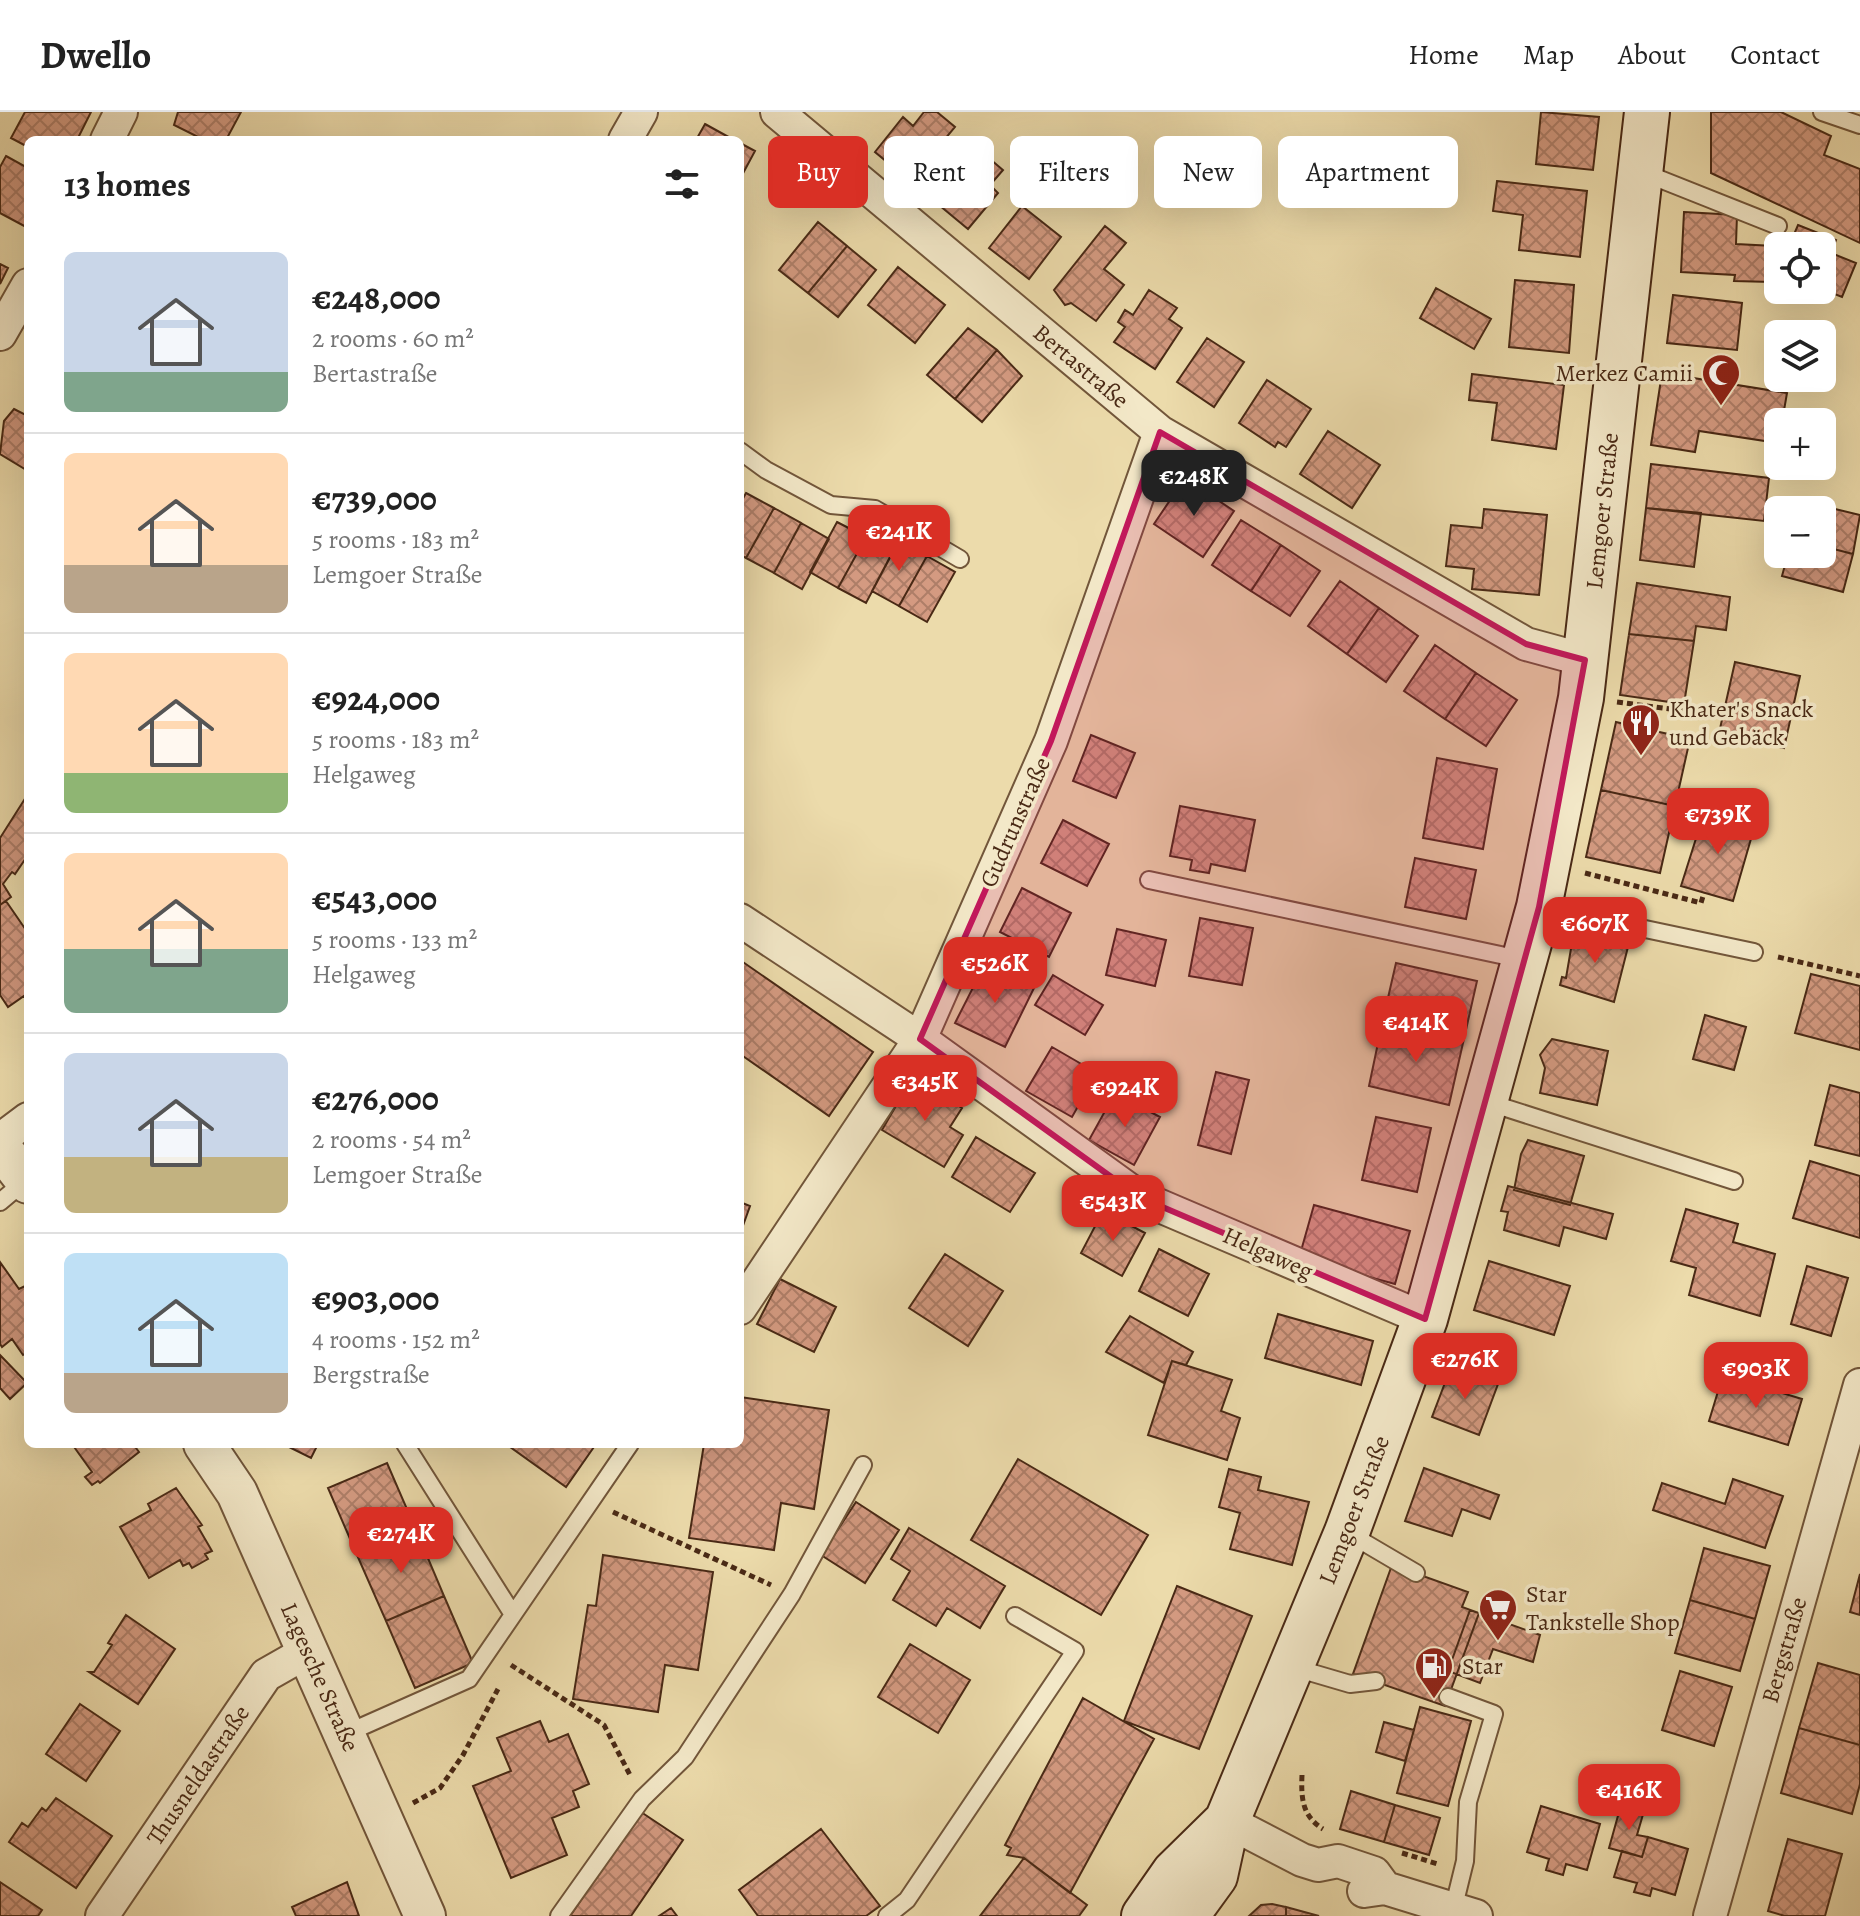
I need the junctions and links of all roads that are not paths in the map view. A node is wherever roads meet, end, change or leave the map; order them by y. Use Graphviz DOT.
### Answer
graph roads {
  1 [pos="121,112"];
  2 [pos="641,112"];
  3 [pos="777,112"];
  4 [pos="1647,112"];
  5 [pos="1822,112"];
  6 [pos="1860,125"];
  7 [pos="109,136"];
  8 [pos="627,136"];
  9 [pos="1640,172"];
  10 [pos="1778,226"];
  11 [pos="24,292"];
  12 [pos="0,334"];
  13 [pos="1160,432"];
  14 [pos="744,454"];
  15 [pos="960,559"];
  16 [pos="1583,679"];
  17 [pos="1149,880"];
  18 [pos="1539,907"];
  19 [pos="744,923"];
  20 [pos="1754,952"];
  21 [pos="1525,960"];
  22 [pos="920,1039"];
  23 [pos="1486,1102"];
  24 [pos="24,1122"];
  25 [pos="0,1140"];
  26 [pos="0,1147"];
  27 [pos="1734,1181"];
  28 [pos="18,1188"];
  29 [pos="744,1302"];
  30 [pos="1425,1319"];
  31 [pos="1860,1385"];
  32 [pos="207,1448"];
  33 [pos="408,1448"];
  34 [pos="627,1448"];
  35 [pos="863,1465"];
  36 [pos="1347,1532"];
  37 [pos="1416,1573"];
  38 [pos="512,1613"];
  39 [pos="1015,1616"];
  40 [pos="310,1650"];
  41 [pos="1292,1667"];
  42 [pos="1376,1681"];
  43 [pos="1448,1697"];
  44 [pos="345,1734"];
  45 [pos="1227,1821"];
  46 [pos="1464,1913"];
  47 [pos="102,1916"];
  48 [pos="425,1916"];
  49 [pos="559,1916"];
  50 [pos="887,1916"];
  51 [pos="1144,1916"];
  52 [pos="1186,1916"];
  53 [pos="1710,1916"];
  1 -- 7 [label="street"];
  2 -- 8 [label="street"];
  3 -- 13 [label="street, Bertastraße"];
  4 -- 9 [label="main road, Lemgoer Straße"];
  5 -- 6 [label="lane"];
  9 -- 10 [label="lane"];
  9 -- 16 [label="main road, Lemgoer Straße"];
  11 -- 12 [label="street"];
  13 -- 16 [label="street, Bertastraße"];
  13 -- 22 [label="street, Gudrunstraße"];
  14 -- 15 [label="lane"];
  16 -- 18 [label="main road, Lemgoer Straße"];
  17 -- 21 [label="lane"];
  18 -- 20 [label="lane"];
  18 -- 21 [label="main road, Lemgoer Straße"];
  19 -- 22 [label="street, Helgaweg"];
  21 -- 23 [label="main road, Lemgoer Straße"];
  22 -- 29 [label="street, Gudrunstraße"];
  22 -- 30 [label="street, Helgaweg"];
  23 -- 27 [label="lane"];
  23 -- 30 [label="main road, Lemgoer Straße"];
  24 -- 25 [label="street"];
  26 -- 28 [label="street"];
  30 -- 36 [label="main road, Lemgoer Straße"];
  31 -- 53 [label="street, Bergstraße"];
  32 -- 40 [label="street, Lagesche Straße"];
  33 -- 38 [label="lane"];
  34 -- 38 [label="lane"];
  35 -- 49 [label="lane"];
  36 -- 37 [label="lane"];
  36 -- 41 [label="main road, Lemgoer Straße"];
  38 -- 44 [label="lane"];
  39 -- 50 [label="lane"];
  40 -- 44 [label="street, Lagesche Straße"];
  40 -- 47 [label="street, Thusneldastraße"];
  41 -- 42 [label="lane"];
  41 -- 45 [label="main road, Lemgoer Straße"];
  43 -- 46 [label="lane"];
  44 -- 48 [label="street, Lagesche Straße"];
  45 -- 46 [label="street"];
  45 -- 51 [label="main road, Lemgoer Straße"];
  45 -- 52 [label="main road, Lemgoer Straße"];
}
